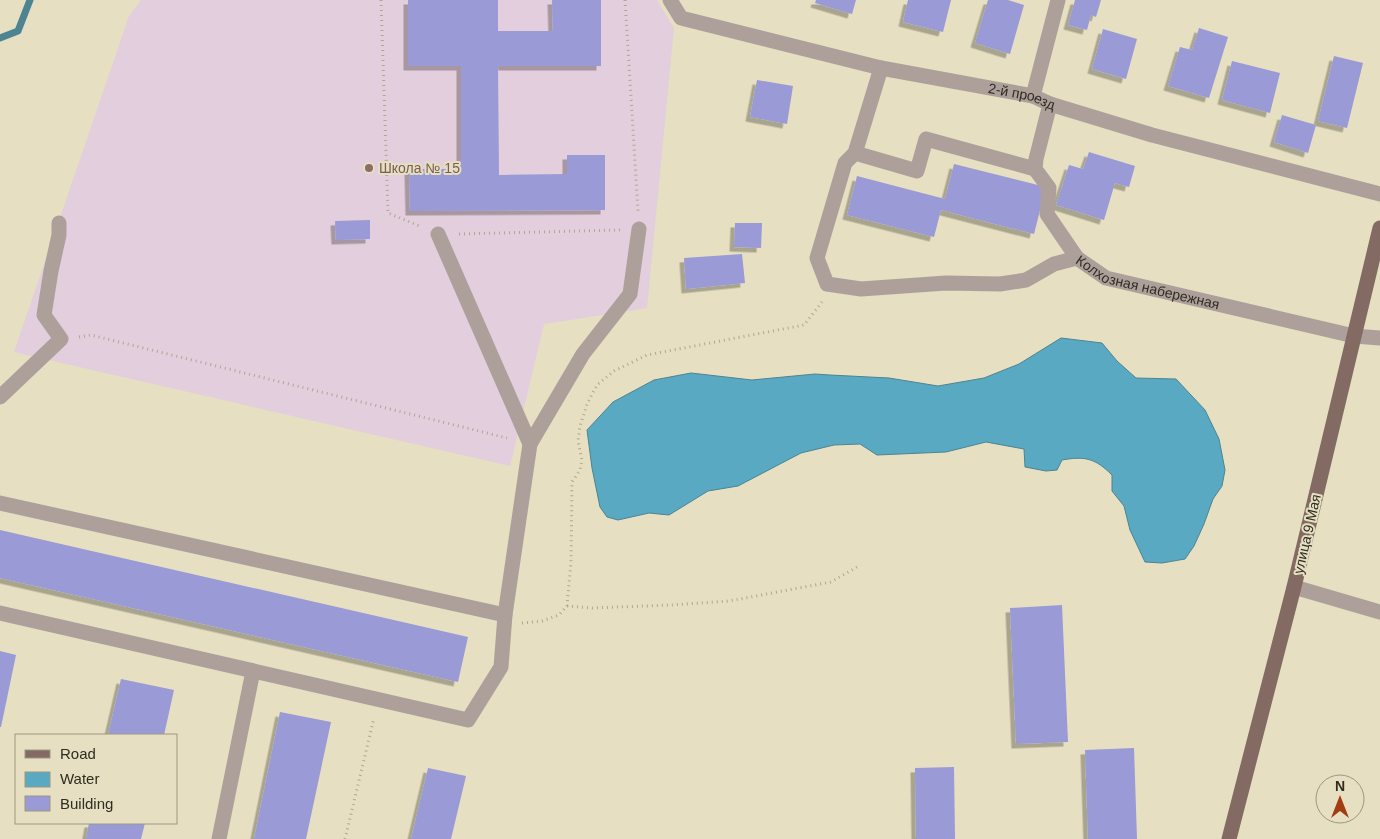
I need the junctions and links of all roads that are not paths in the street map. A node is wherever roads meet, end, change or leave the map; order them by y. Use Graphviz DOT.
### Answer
graph roads {
  1 [pos="670,0"];
  2 [pos="1058,0"];
  3 [pos="881,68"];
  4 [pos="1033,96"];
  5 [pos="1050,104"];
  6 [pos="856,153"];
  7 [pos="1035,169"];
  8 [pos="1380,194"];
  9 [pos="59,223"];
  10 [pos="1380,228"];
  11 [pos="639,229"];
  12 [pos="438,234"];
  13 [pos="1077,258"];
  14 [pos="1354,336"];
  15 [pos="1380,338"];
  16 [pos="0,397"];
  17 [pos="530,444"];
  18 [pos="0,503"];
  19 [pos="1294,587"];
  20 [pos="1380,612"];
  21 [pos="0,613"];
  22 [pos="505,619"];
  23 [pos="253,671"];
  24 [pos="219,839"];
  25 [pos="1228,839"];
  1 -- 3 [label="street, 2-й проезд"];
  2 -- 4 [label="street"];
  3 -- 4 [label="street, 2-й проезд"];
  3 -- 6 [label="street"];
  4 -- 5 [label="street, 2-й проезд"];
  5 -- 7 [label="street"];
  5 -- 8 [label="street, 2-й проезд"];
  6 -- 7 [label="street"];
  6 -- 13 [label="street, Колхозная набережная"];
  7 -- 13 [label="street"];
  9 -- 16 [label="street"];
  10 -- 14 [label="main road, улица 9 Мая"];
  11 -- 17 [label="street"];
  12 -- 17 [label="street"];
  13 -- 14 [label="street, Колхозная набережная"];
  14 -- 15 [label="street, Колхозная набережная"];
  14 -- 19 [label="main road, улица 9 Мая"];
  17 -- 22 [label="street"];
  18 -- 22 [label="street"];
  19 -- 20 [label="street"];
  19 -- 25 [label="main road, улица 9 Мая"];
  21 -- 23 [label="street"];
  22 -- 23 [label="street"];
  23 -- 24 [label="street"];
}
